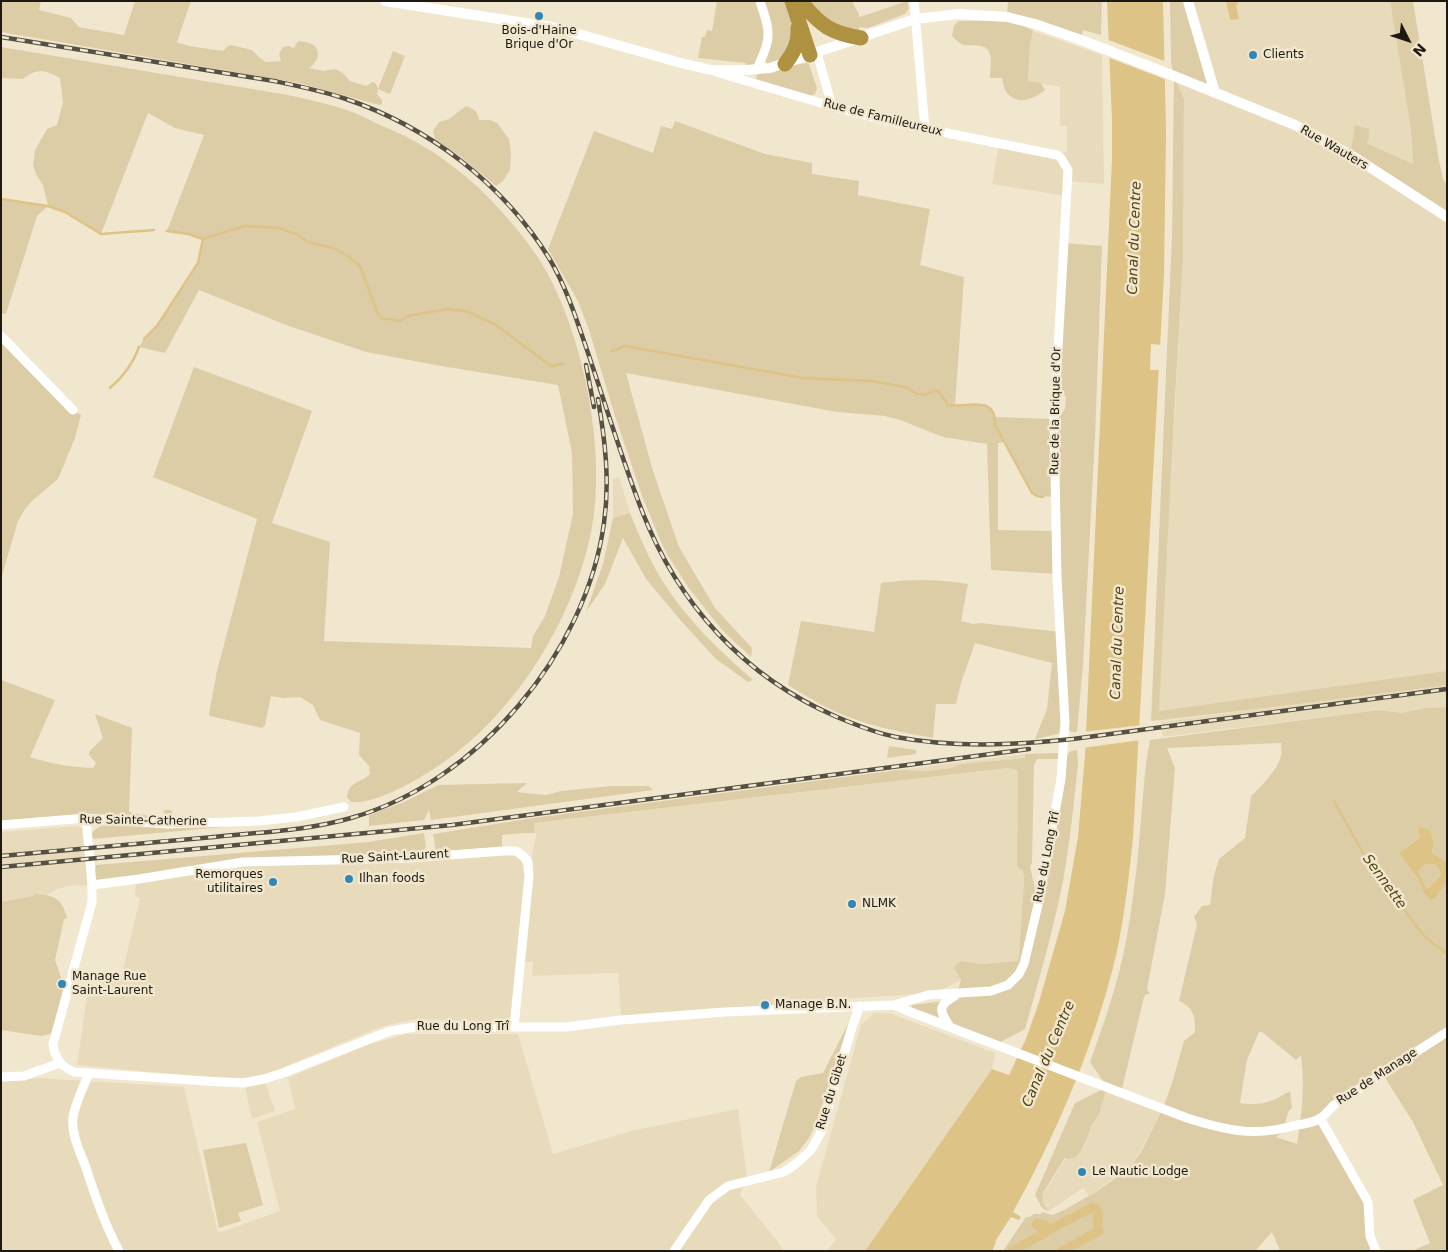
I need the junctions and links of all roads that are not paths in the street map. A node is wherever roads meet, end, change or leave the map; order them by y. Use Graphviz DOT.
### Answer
graph roads {
  1 [pos="385,1"];
  2 [pos="760,1"];
  3 [pos="914,1"];
  4 [pos="1188,1"];
  5 [pos="799,2"];
  6 [pos="798,19"];
  7 [pos="916,19"];
  8 [pos="861,38"];
  9 [pos="1081,40"];
  10 [pos="814,54"];
  11 [pos="785,64"];
  12 [pos="711,70"];
  13 [pos="757,70"];
  14 [pos="1215,93"];
  15 [pos="832,106"];
  16 [pos="925,129"];
  17 [pos="1057,155"];
  18 [pos="1447,217"];
  19 [pos="1,336"];
  20 [pos="73,410"];
  21 [pos="1063,671"];
  22 [pos="344,807"];
  23 [pos="86,818"];
  24 [pos="1,825"];
  25 [pos="92,885"];
  26 [pos="957,994"];
  27 [pos="894,1005"];
  28 [pos="860,1006"];
  29 [pos="514,1028"];
  30 [pos="950,1028"];
  31 [pos="1447,1032"];
  32 [pos="60,1063"];
  33 [pos="89,1074"];
  34 [pos="1,1078"];
  35 [pos="1320,1118"];
  36 [pos="119,1251"];
  37 [pos="674,1251"];
  38 [pos="1376,1251"];
  1 -- 12 [label="street, Rue de Familleureux"];
  2 -- 13 [label="street"];
  3 -- 7 [label="street"];
  4 -- 14 [label="street"];
  5 -- 6 [label="highway"];
  5 -- 8 [label="highway"];
  5 -- 10 [label="highway"];
  6 -- 10 [label="highway"];
  6 -- 11 [label="highway"];
  7 -- 8 [label="street, Rue de Familleureux"];
  7 -- 9 [label="street, Rue de Familleureux"];
  7 -- 16 [label="street"];
  8 -- 10 [label="street, Rue de Familleureux"];
  9 -- 14 [label="street, Rue Wauters"];
  10 -- 11 [label="street, Rue de Familleureux"];
  10 -- 15 [label="street"];
  11 -- 13 [label="street, Rue de Familleureux"];
  12 -- 13 [label="street, Rue de Familleureux"];
  12 -- 15 [label="street, Rue de Familleureux"];
  14 -- 18 [label="street, Rue Wauters"];
  15 -- 16 [label="street, Rue de Familleureux"];
  16 -- 17 [label="street, Rue de Familleureux"];
  17 -- 21 [label="street, Rue de la Brique d'Or"];
  19 -- 20 [label="street"];
  21 -- 26 [label="street, Rue du Long Trî"];
  22 -- 23 [label="street, Rue Sainte-Catherine"];
  23 -- 24 [label="street, Rue Sainte-Catherine"];
  23 -- 25 [label="street"];
  25 -- 29 [label="street, Rue Saint-Laurent"];
  25 -- 32 [label="street"];
  26 -- 27 [label="street, Rue du Long Trî"];
  26 -- 30 [label="street"];
  27 -- 28 [label="street, Rue du Long Trî"];
  27 -- 30 [label="street"];
  28 -- 29 [label="street, Rue du Long Trî"];
  28 -- 37 [label="street, Rue du Gibet"];
  29 -- 33 [label="street, Rue du Long Trî"];
  30 -- 35 [label="street, Rue de Manage"];
  31 -- 35 [label="street, Rue de Manage"];
  32 -- 33 [label="street, Rue du Long Trî"];
  32 -- 34 [label="street"];
  33 -- 36 [label="street"];
  35 -- 38 [label="street"];
}
